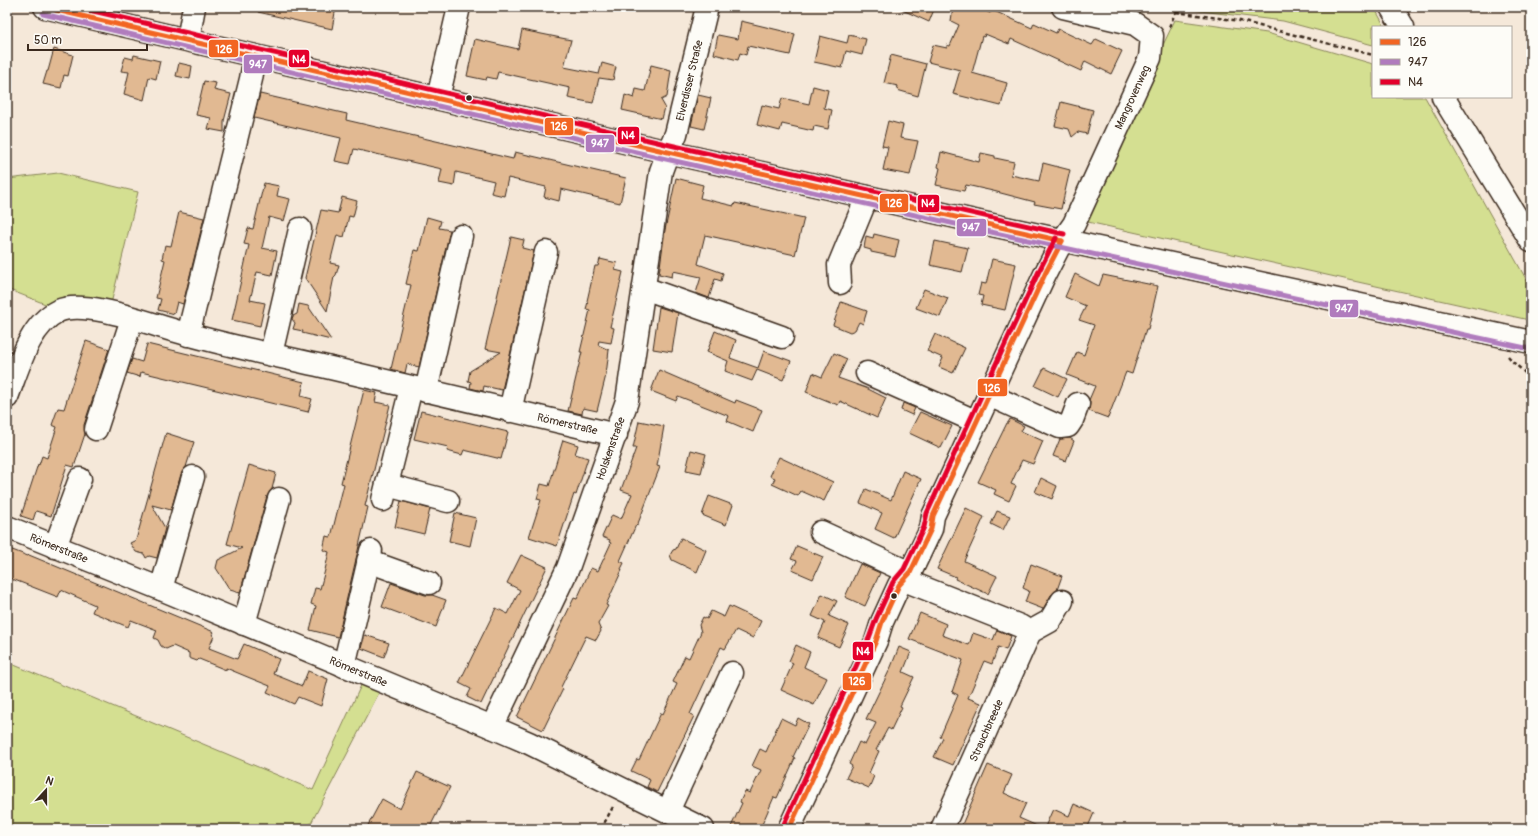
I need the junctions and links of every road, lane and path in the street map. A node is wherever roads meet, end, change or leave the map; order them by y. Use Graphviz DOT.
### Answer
graph roads {
  1 [pos="194,7"];
  2 [pos="459,7"];
  3 [pos="707,7"];
  4 [pos="1063,7"];
  5 [pos="1391,7"];
  6 [pos="53,8"];
  7 [pos="1176,12"];
  8 [pos="1402,26"];
  9 [pos="188,40"];
  10 [pos="255,56"];
  11 [pos="1372,56"];
  12 [pos="438,98"];
  13 [pos="1443,98"];
  14 [pos="668,152"];
  15 [pos="866,197"];
  16 [pos="300,229"];
  17 [pos="462,236"];
  18 [pos="1531,241"];
  19 [pos="1066,242"];
  20 [pos="546,252"];
  21 [pos="840,283"];
  22 [pos="644,288"];
  23 [pos="132,319"];
  24 [pos="188,335"];
  25 [pos="782,337"];
  26 [pos="1522,340"];
  27 [pos="271,354"];
  28 [pos="867,373"];
  29 [pos="1531,378"];
  30 [pos="419,389"];
  31 [pos="989,395"];
  32 [pos="7,397"];
  33 [pos="1078,404"];
  34 [pos="510,411"];
  35 [pos="977,422"];
  36 [pos="96,429"];
  37 [pos="616,435"];
  38 [pos="193,476"];
  39 [pos="80,479"];
  40 [pos="279,498"];
  41 [pos="448,501"];
  42 [pos="7,527"];
  43 [pos="821,532"];
  44 [pos="55,547"];
  45 [pos="907,577"];
  46 [pos="429,583"];
  47 [pos="161,590"];
  48 [pos="1062,601"];
  49 [pos="244,624"];
  50 [pos="1030,632"];
  51 [pos="344,666"];
  52 [pos="732,673"];
  53 [pos="492,727"];
  54 [pos="622,788"];
  55 [pos="668,811"];
  56 [pos="602,829"];
  57 [pos="703,829"];
  58 [pos="789,829"];
  59 [pos="942,829"];
  1 -- 9 [label="street"];
  2 -- 12 [label="street"];
  3 -- 14 [label="street, Elverdisser Straße"];
  4 -- 19 [label="street, Mangrovenweg"];
  5 -- 8 [label="street"];
  6 -- 9 [label="street"];
  7 -- 11 [label="path"];
  9 -- 10 [label="street"];
  10 -- 12 [label="street"];
  10 -- 24 [label="street"];
  12 -- 14 [label="street"];
  13 -- 18 [label="street"];
  14 -- 15 [label="street"];
  14 -- 22 [label="street, Holskenstraße"];
  15 -- 19 [label="street"];
  15 -- 21 [label="street"];
  16 -- 27 [label="street"];
  17 -- 30 [label="street"];
  19 -- 26 [label="street"];
  19 -- 31 [label="street"];
  20 -- 34 [label="street"];
  22 -- 25 [label="street"];
  22 -- 37 [label="street, Holskenstraße"];
  23 -- 24 [label="street, Römerstraße"];
  23 -- 32 [label="street, Römerstraße"];
  23 -- 36 [label="street"];
  24 -- 27 [label="street, Römerstraße"];
  26 -- 29 [label="path"];
  27 -- 30 [label="street, Römerstraße"];
  28 -- 35 [label="street"];
  30 -- 34 [label="street, Römerstraße"];
  30 -- 41 [label="street"];
  31 -- 33 [label="street"];
  31 -- 35 [label="street"];
  34 -- 37 [label="street, Römerstraße"];
  35 -- 45 [label="street"];
  37 -- 53 [label="street, Holskenstraße"];
  38 -- 47 [label="street"];
  39 -- 44 [label="street"];
  40 -- 49 [label="street"];
  42 -- 44 [label="street, Römerstraße"];
  43 -- 45 [label="street"];
  44 -- 47 [label="street, Römerstraße"];
  45 -- 50 [label="street"];
  45 -- 58 [label="street"];
  46 -- 51 [label="street"];
  47 -- 49 [label="street, Römerstraße"];
  48 -- 50 [label="street"];
  49 -- 51 [label="street, Römerstraße"];
  50 -- 59 [label="street, Strauchbreede"];
  51 -- 53 [label="street, Römerstraße"];
  52 -- 55 [label="street"];
  53 -- 54 [label="street, Römerstraße"];
  54 -- 55 [label="street, Römerstraße"];
  54 -- 56 [label="path"];
  55 -- 57 [label="street, Römerstraße"];
}
